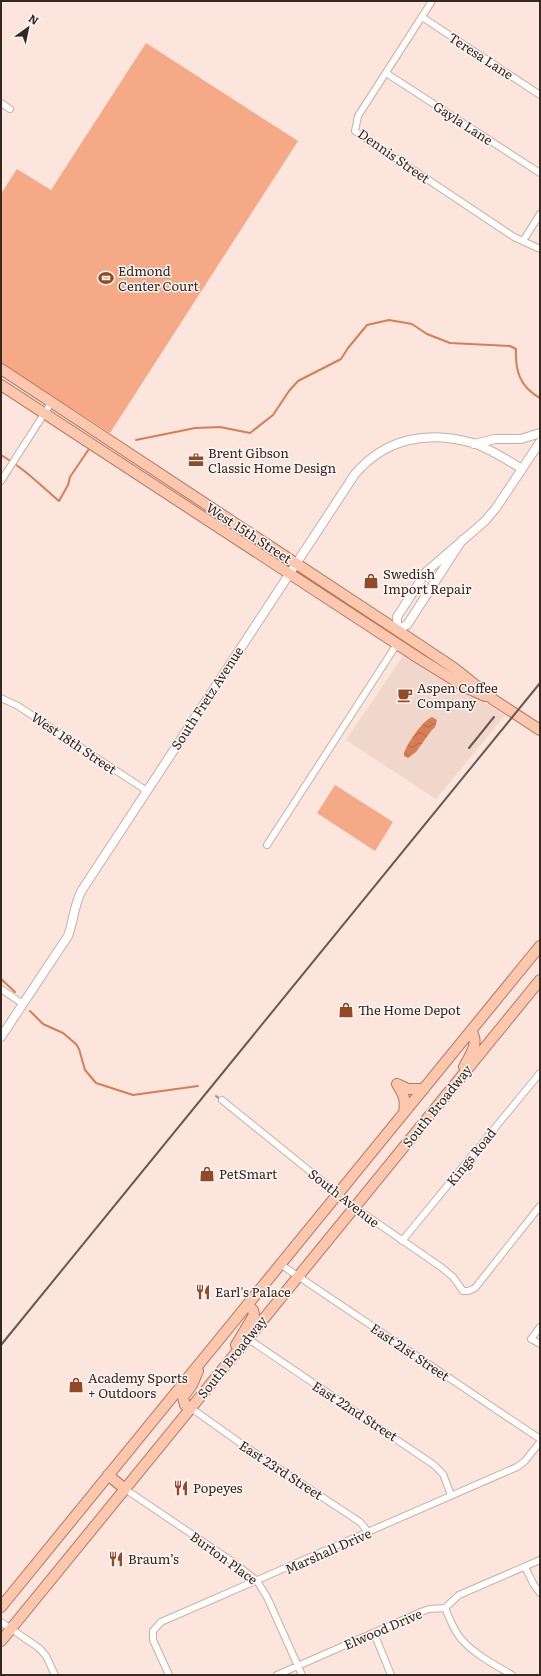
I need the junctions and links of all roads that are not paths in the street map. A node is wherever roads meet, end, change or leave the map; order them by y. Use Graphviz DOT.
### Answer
graph roads {
  1 [pos="432,1"];
  2 [pos="422,17"];
  3 [pos="386,73"];
  4 [pos="540,95"];
  5 [pos="1,103"];
  6 [pos="10,109"];
  7 [pos="540,173"];
  8 [pos="540,214"];
  9 [pos="523,241"];
  10 [pos="540,249"];
  11 [pos="1,369"];
  12 [pos="1,385"];
  13 [pos="51,403"];
  14 [pos="44,414"];
  15 [pos="540,433"];
  16 [pos="540,442"];
  17 [pos="474,444"];
  18 [pos="522,470"];
  19 [pos="1,481"];
  20 [pos="462,540"];
  21 [pos="296,563"];
  22 [pos="289,573"];
  23 [pos="397,630"];
  24 [pos="397,644"];
  25 [pos="1,698"];
  26 [pos="494,700"];
  27 [pos="540,730"];
  28 [pos="147,791"];
  29 [pos="267,845"];
  30 [pos="540,946"];
  31 [pos="540,980"];
  32 [pos="1,989"];
  33 [pos="23,1004"];
  34 [pos="471,1031"];
  35 [pos="1,1037"];
  36 [pos="540,1073"];
  37 [pos="458,1080"];
  38 [pos="424,1089"];
  39 [pos="222,1100"];
  40 [pos="404,1112"];
  41 [pos="338,1193"];
  42 [pos="540,1206"];
  43 [pos="354,1207"];
  44 [pos="402,1241"];
  45 [pos="280,1264"];
  46 [pos="298,1276"];
  47 [pos="247,1305"];
  48 [pos="540,1327"];
  49 [pos="247,1338"];
  50 [pos="540,1344"];
  51 [pos="205,1357"];
  52 [pos="226,1365"];
  53 [pos="191,1408"];
  54 [pos="540,1439"];
  55 [pos="540,1442"];
  56 [pos="108,1475"];
  57 [pos="125,1489"];
  58 [pos="451,1495"];
  59 [pos="369,1533"];
  60 [pos="540,1560"];
  61 [pos="525,1567"];
  62 [pos="257,1581"];
  63 [pos="540,1593"];
  64 [pos="1,1607"];
  65 [pos="445,1608"];
  66 [pos="1,1622"];
  67 [pos="11,1630"];
  68 [pos="374,1633"];
  69 [pos="1,1641"];
  70 [pos="298,1666"];
  71 [pos="55,1675"];
  72 [pos="169,1675"];
  73 [pos="277,1675"];
  74 [pos="302,1675"];
  75 [pos="391,1675"];
  76 [pos="512,1675"];
  1 -- 2 [label="street, Dennis Street"];
  2 -- 3 [label="street, Dennis Street"];
  2 -- 4 [label="street, Teresa Lane"];
  3 -- 7 [label="street, Gayla Lane"];
  3 -- 9 [label="street, Dennis Street"];
  5 -- 6 [label="street"];
  8 -- 9 [label="street"];
  9 -- 10 [label="street, Dennis Street"];
  11 -- 13 [label="main road, West 15th Street"];
  12 -- 14 [label="main road, West 15th Street"];
  13 -- 14 [label="street"];
  13 -- 21 [label="main road, West 15th Street"];
  14 -- 19 [label="street"];
  14 -- 22 [label="main road, West 15th Street"];
  15 -- 17 [label="street, South Fretz Avenue"];
  16 -- 18 [label="street"];
  17 -- 18 [label="street, South Fretz Avenue"];
  17 -- 21 [label="street, South Fretz Avenue"];
  18 -- 20 [label="street"];
  20 -- 23 [label="street"];
  20 -- 23 [label="street"];
  21 -- 22 [label="street, South Fretz Avenue"];
  21 -- 23 [label="main road, West 15th Street"];
  22 -- 24 [label="main road, West 15th Street"];
  22 -- 28 [label="street, South Fretz Avenue"];
  23 -- 24 [label="main road"];
  23 -- 26 [label="main road, West 15th Street"];
  24 -- 26 [label="main road, West 15th Street"];
  24 -- 29 [label="street"];
  25 -- 28 [label="street, West 18th Street"];
  26 -- 27 [label="main road, West 15th Street"];
  28 -- 33 [label="street, South Fretz Avenue"];
  30 -- 34 [label="main road, South Broadway"];
  31 -- 37 [label="main road, South Broadway"];
  32 -- 33 [label="street"];
  33 -- 35 [label="street, South Fretz Avenue"];
  34 -- 37 [label="main road"];
  34 -- 38 [label="main road, South Broadway"];
  36 -- 44 [label="street, Kings Road"];
  37 -- 43 [label="main road, South Broadway"];
  38 -- 40 [label="main road, South Broadway"];
  38 -- 40 [label="main road"];
  39 -- 41 [label="street, South Avenue"];
  40 -- 41 [label="main road, South Broadway"];
  41 -- 43 [label="street, South Avenue"];
  41 -- 45 [label="main road, South Broadway"];
  42 -- 44 [label="street, South Avenue"];
  43 -- 44 [label="street, South Avenue"];
  43 -- 46 [label="main road, South Broadway"];
  45 -- 46 [label="street, East 21st Street"];
  45 -- 47 [label="main road, South Broadway"];
  46 -- 49 [label="main road, South Broadway"];
  46 -- 54 [label="street, East 21st Street"];
  47 -- 51 [label="main road, South Broadway"];
  47 -- 52 [label="main road"];
  48 -- 50 [label="street"];
  49 -- 52 [label="main road, South Broadway"];
  49 -- 58 [label="street, East 22nd Street"];
  51 -- 53 [label="main road"];
  51 -- 56 [label="main road, South Broadway"];
  52 -- 53 [label="main road, South Broadway"];
  53 -- 57 [label="main road, South Broadway"];
  53 -- 59 [label="street, East 23rd Street"];
  55 -- 58 [label="street, Marshall Drive"];
  56 -- 57 [label="main road"];
  56 -- 64 [label="main road, South Broadway"];
  57 -- 62 [label="street, Burton Place"];
  57 -- 67 [label="main road, South Broadway"];
  58 -- 59 [label="street, Marshall Drive"];
  59 -- 62 [label="street, Marshall Drive"];
  60 -- 61 [label="street"];
  61 -- 63 [label="street"];
  61 -- 65 [label="street"];
  62 -- 70 [label="street, Burton Place"];
  62 -- 72 [label="street, Marshall Drive"];
  65 -- 68 [label="street, Elwood Drive"];
  65 -- 76 [label="street"];
  66 -- 67 [label="street"];
  67 -- 69 [label="main road, South Broadway"];
  67 -- 71 [label="street"];
  68 -- 70 [label="street, Elwood Drive"];
  68 -- 75 [label="street"];
  70 -- 73 [label="street, Elwood Drive"];
  70 -- 74 [label="street, Burton Place"];
}
